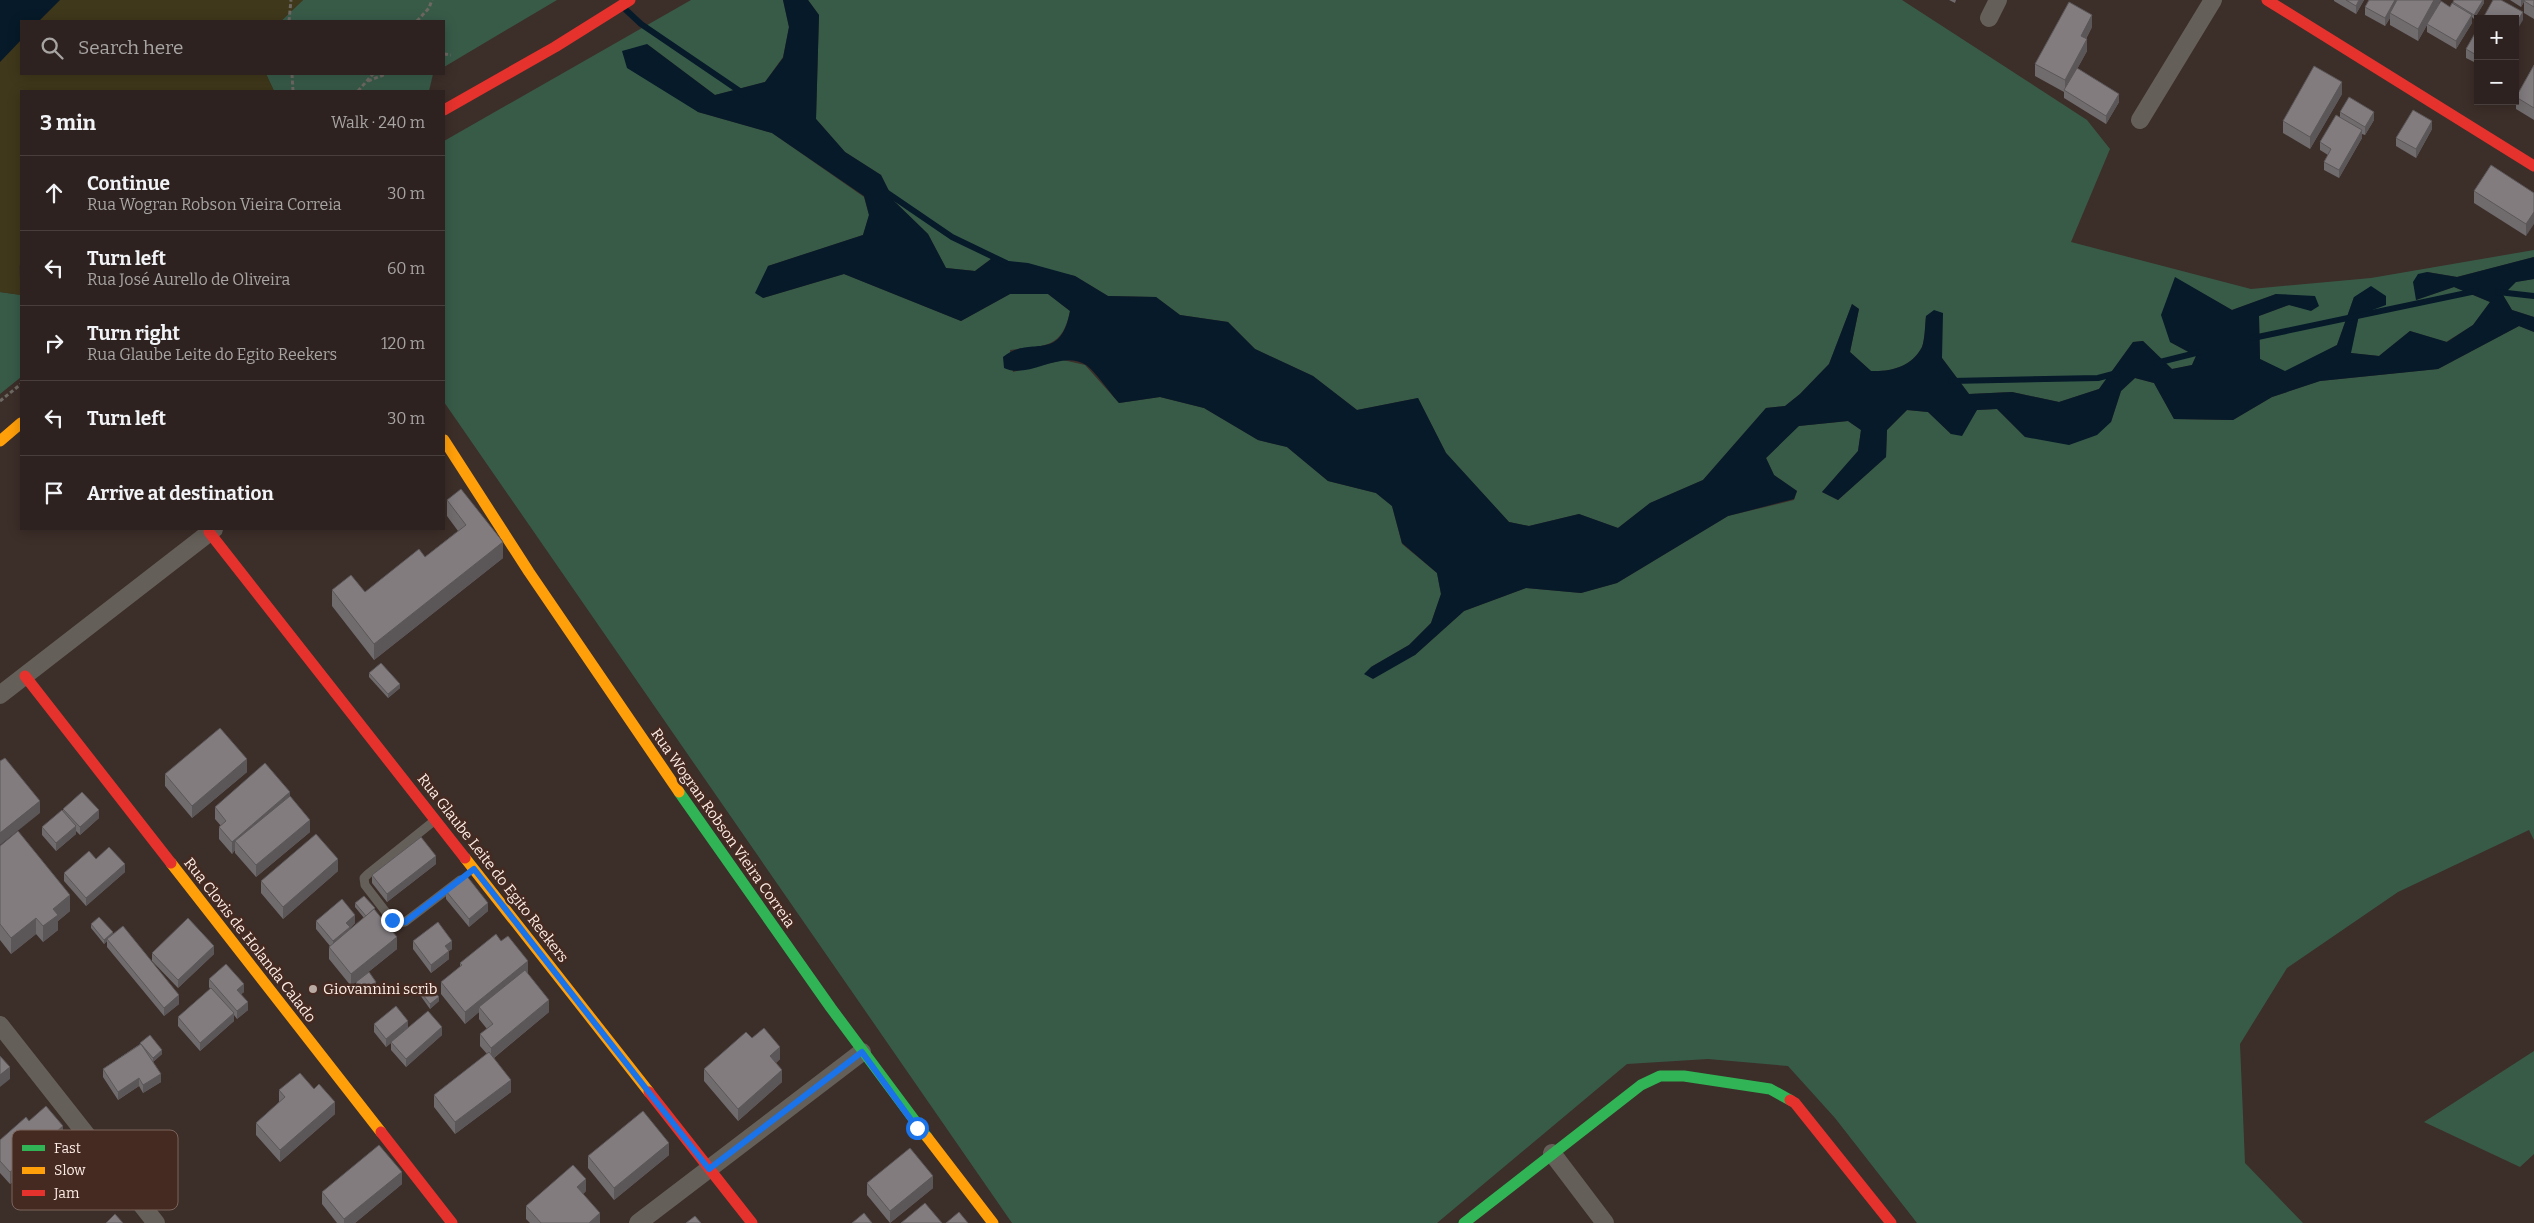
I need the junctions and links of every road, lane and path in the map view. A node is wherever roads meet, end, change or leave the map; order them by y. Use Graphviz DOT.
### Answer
graph roads {
  1 [pos="292,0"];
  2 [pos="432,0"];
  3 [pos="630,0"];
  4 [pos="1998,0"];
  5 [pos="2213,0"];
  6 [pos="2267,0"];
  7 [pos="1989,18"];
  8 [pos="289,20"];
  9 [pos="418,20"];
  10 [pos="445,54"];
  11 [pos="451,55"];
  12 [pos="292,75"];
  13 [pos="372,75"];
  14 [pos="383,75"];
  15 [pos="367,81"];
  16 [pos="293,90"];
  17 [pos="359,90"];
  18 [pos="445,109"];
  19 [pos="2140,120"];
  20 [pos="2534,166"];
  21 [pos="20,385"];
  22 [pos="0,401"];
  23 [pos="20,424"];
  24 [pos="0,441"];
  25 [pos="445,442"];
  26 [pos="211,530"];
  27 [pos="25,676"];
  28 [pos="0,695"];
  29 [pos="436,820"];
  30 [pos="474,869"];
  31 [pos="0,1025"];
  32 [pos="862,1052"];
  33 [pos="83,1130"];
  34 [pos="1552,1153"];
  35 [pos="709,1169"];
  36 [pos="146,1210"];
  37 [pos="156,1223"];
  38 [pos="452,1223"];
  39 [pos="638,1223"];
  40 [pos="752,1223"];
  41 [pos="993,1223"];
  42 [pos="1464,1223"];
  43 [pos="1605,1223"];
  44 [pos="1891,1223"];
  1 -- 8 [label="path"];
  2 -- 9 [label="path"];
  3 -- 18 [label="street"];
  4 -- 7 [label="street"];
  5 -- 19 [label="street"];
  6 -- 20 [label="street"];
  10 -- 11 [label="path"];
  12 -- 16 [label="path"];
  13 -- 15 [label="path"];
  14 -- 15 [label="path"];
  15 -- 17 [label="path"];
  21 -- 22 [label="path"];
  23 -- 24 [label="street"];
  25 -- 32 [label="street, Rua Wogran Robson Vieira Correia"];
  26 -- 27 [label="street"];
  26 -- 29 [label="street, Rua Glaube Leite do Egito Reekers"];
  27 -- 28 [label="street"];
  27 -- 38 [label="street, Rua Clovis de Holanda Calado"];
  29 -- 30 [label="street, Rua Glaube Leite do Egito Reekers"];
  29 -- 30 [label="lane"];
  30 -- 35 [label="street, Rua Glaube Leite do Egito Reekers"];
  31 -- 33 [label="street"];
  32 -- 35 [label="street"];
  32 -- 41 [label="street, Rua Wogran Robson Vieira Correia"];
  34 -- 42 [label="street"];
  34 -- 43 [label="street"];
  34 -- 44 [label="street"];
  35 -- 39 [label="street"];
  35 -- 40 [label="street, Rua Glaube Leite do Egito Reekers"];
  36 -- 37 [label="street"];
}
